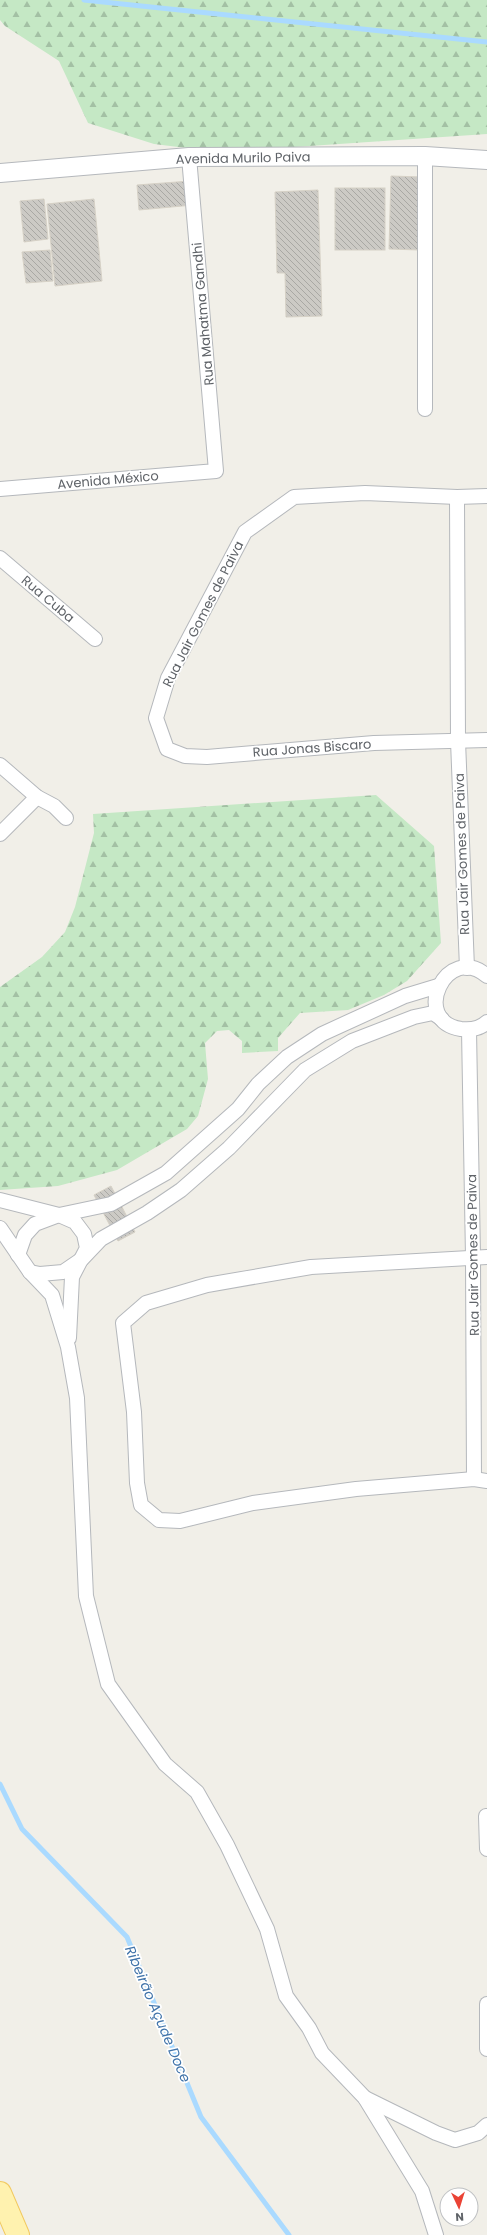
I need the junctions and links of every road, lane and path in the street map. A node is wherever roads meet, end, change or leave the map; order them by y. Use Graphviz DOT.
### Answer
graph roads {
  1 [pos="425,156"];
  2 [pos="189,157"];
  3 [pos="487,160"];
  4 [pos="0,173"];
  5 [pos="425,409"];
  6 [pos="216,471"];
  7 [pos="0,490"];
  8 [pos="487,496"];
  9 [pos="457,498"];
  10 [pos="0,558"];
  11 [pos="95,639"];
  12 [pos="487,740"];
  13 [pos="458,741"];
  14 [pos="167,749"];
  15 [pos="0,765"];
  16 [pos="37,797"];
  17 [pos="66,818"];
  18 [pos="0,834"];
  19 [pos="467,968"];
  20 [pos="487,976"];
  21 [pos="438,986"];
  22 [pos="442,1019"];
  23 [pos="487,1022"];
  24 [pos="469,1030"];
  25 [pos="0,1200"];
  26 [pos="59,1215"];
  27 [pos="0,1228"];
  28 [pos="18,1255"];
  29 [pos="480,1257"];
  30 [pos="82,1260"];
  31 [pos="30,1272"];
  32 [pos="68,1347"];
  33 [pos="481,1480"];
  34 [pos="486,1816"];
  35 [pos="487,1849"];
  36 [pos="487,2004"];
  37 [pos="487,2049"];
  38 [pos="365,2098"];
  39 [pos="487,2125"];
  40 [pos="0,2193"];
  41 [pos="18,2235"];
  42 [pos="436,2235"];
  1 -- 2 [label="street, Avenida Murilo Paiva"];
  1 -- 3 [label="street, Avenida Murilo Paiva"];
  1 -- 5 [label="street"];
  2 -- 4 [label="street, Avenida Murilo Paiva"];
  2 -- 6 [label="street, Rua Mahatma Gandhi"];
  6 -- 7 [label="street, Avenida México"];
  8 -- 9 [label="street, Rua Jair Gomes de Paiva"];
  9 -- 13 [label="street"];
  9 -- 14 [label="street, Rua Jair Gomes de Paiva"];
  10 -- 11 [label="street, Rua Cuba"];
  12 -- 13 [label="street, Rua Jonas Biscaro"];
  13 -- 14 [label="street, Rua Jonas Biscaro"];
  13 -- 19 [label="street, Rua Jair Gomes de Paiva"];
  15 -- 16 [label="street"];
  16 -- 17 [label="street"];
  16 -- 18 [label="street"];
  19 -- 20 [label="street"];
  19 -- 21 [label="street"];
  21 -- 22 [label="street"];
  21 -- 26 [label="street"];
  22 -- 24 [label="street"];
  22 -- 30 [label="street"];
  23 -- 24 [label="street"];
  24 -- 29 [label="street, Rua Jair Gomes de Paiva"];
  25 -- 26 [label="street"];
  26 -- 28 [label="street"];
  26 -- 30 [label="street"];
  27 -- 28 [label="street"];
  28 -- 31 [label="street"];
  29 -- 33 [label="street, Rua Jair Gomes de Paiva"];
  29 -- 33 [label="street"];
  30 -- 31 [label="street"];
  30 -- 32 [label="street"];
  31 -- 32 [label="street"];
  32 -- 38 [label="street"];
  34 -- 35 [label="street"];
  36 -- 37 [label="street"];
  38 -- 39 [label="street"];
  38 -- 42 [label="street"];
  40 -- 41 [label="main road"];
}
